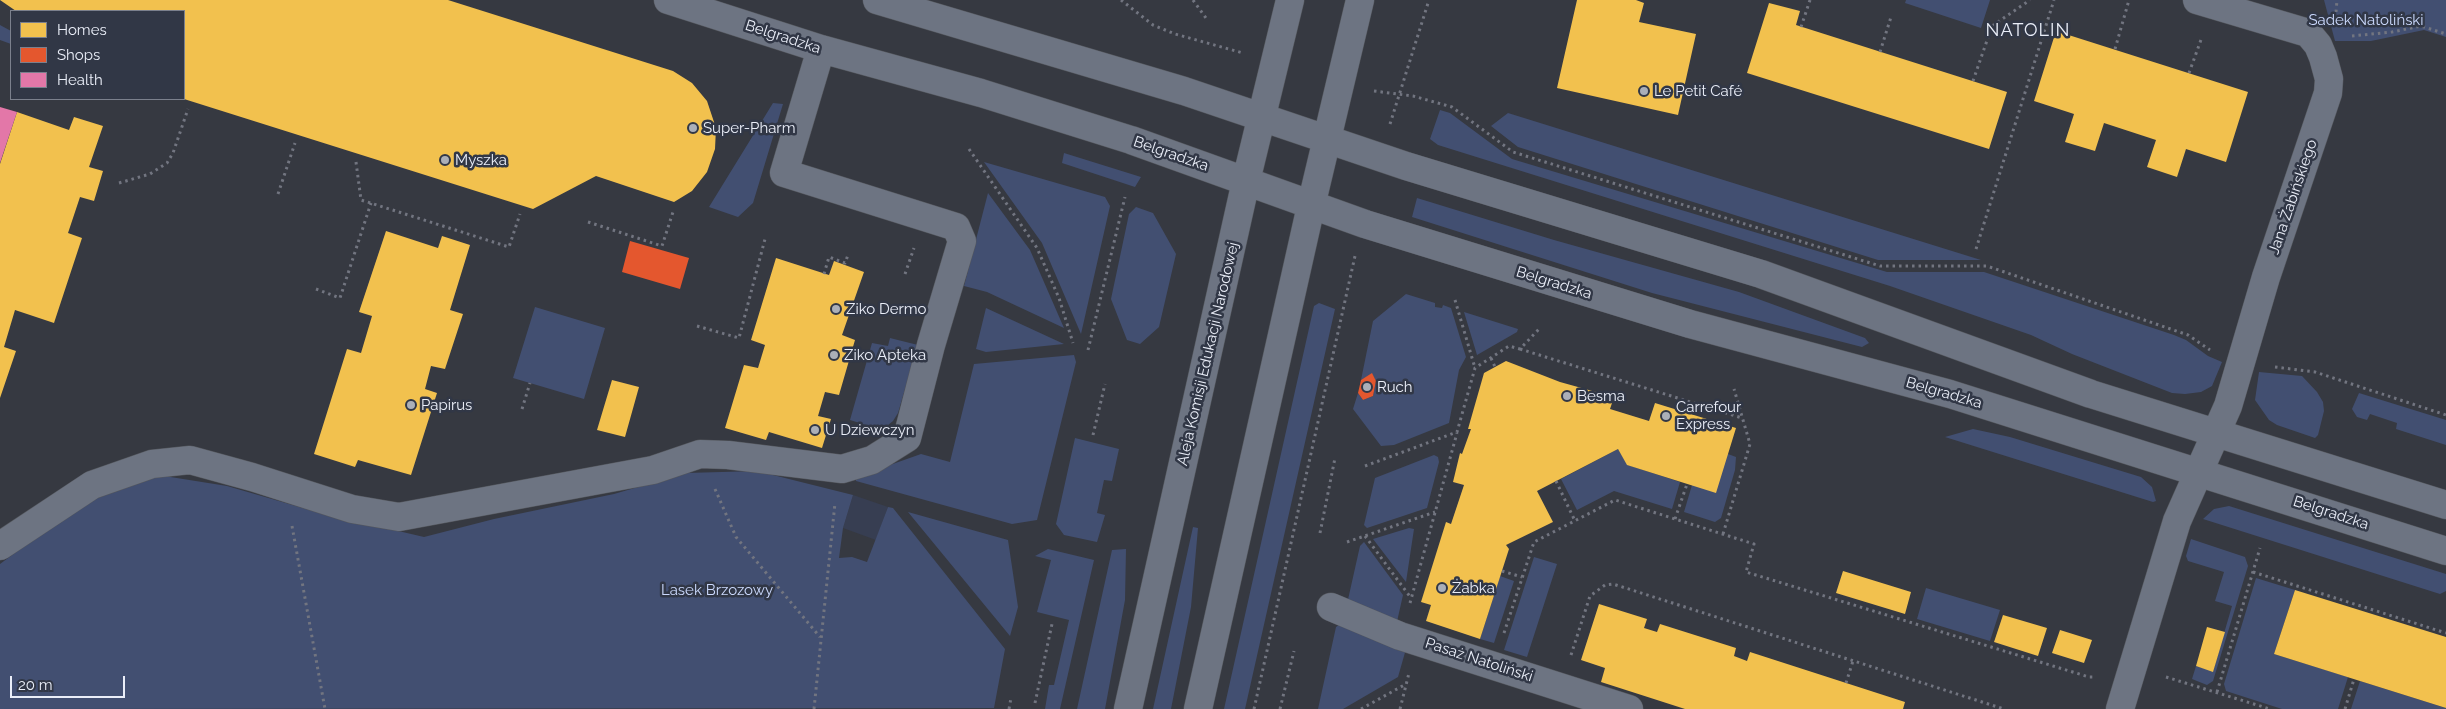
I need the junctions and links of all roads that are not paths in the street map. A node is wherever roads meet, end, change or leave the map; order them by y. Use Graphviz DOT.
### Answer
graph roads {
  1 [pos="668,0"];
  2 [pos="877,0"];
  3 [pos="1290,0"];
  4 [pos="1360,0"];
  5 [pos="2197,0"];
  6 [pos="821,50"];
  7 [pos="1261,117"];
  8 [pos="1328,140"];
  9 [pos="1246,181"];
  10 [pos="1311,206"];
  11 [pos="2216,434"];
  12 [pos="2199,471"];
  13 [pos="2446,505"];
  14 [pos="0,546"];
  15 [pos="2446,551"];
  16 [pos="1331,607"];
  17 [pos="1128,709"];
  18 [pos="1198,709"];
  19 [pos="1629,709"];
  20 [pos="2120,709"];
  1 -- 6 [label="street, Belgradzka"];
  2 -- 7 [label="street"];
  3 -- 7 [label="street, Aleja Komisji Edukacji Narodowej"];
  4 -- 8 [label="street"];
  5 -- 11 [label="street, Jana Żabińskiego"];
  6 -- 9 [label="street, Belgradzka"];
  6 -- 14 [label="street"];
  7 -- 8 [label="street"];
  7 -- 9 [label="street, Aleja Komisji Edukacji Narodowej"];
  8 -- 10 [label="street"];
  8 -- 11 [label="street"];
  9 -- 10 [label="street, Belgradzka"];
  9 -- 17 [label="street, Aleja Komisji Edukacji Narodowej"];
  10 -- 12 [label="street, Belgradzka"];
  10 -- 18 [label="street"];
  11 -- 12 [label="street, Jana Żabińskiego"];
  11 -- 13 [label="street"];
  12 -- 15 [label="street, Belgradzka"];
  12 -- 20 [label="street, Jana Żabińskiego"];
  16 -- 19 [label="street, Pasaż Natoliński"];
}
